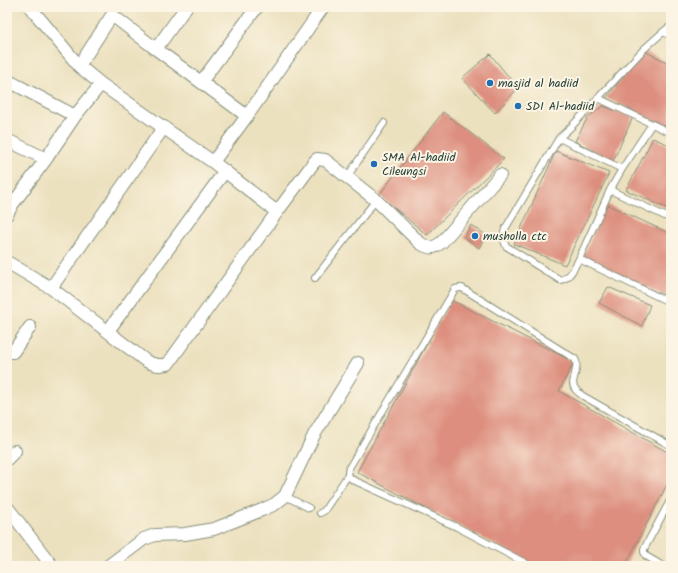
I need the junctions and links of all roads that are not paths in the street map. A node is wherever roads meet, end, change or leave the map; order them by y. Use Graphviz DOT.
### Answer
graph roads {
  1 [pos="30,7"];
  2 [pos="186,7"];
  3 [pos="257,7"];
  4 [pos="323,7"];
  5 [pos="112,10"];
  6 [pos="671,26"];
  7 [pos="663,32"];
  8 [pos="671,36"];
  9 [pos="156,49"];
  10 [pos="79,66"];
  11 [pos="7,80"];
  12 [pos="201,82"];
  13 [pos="101,84"];
  14 [pos="598,98"];
  15 [pos="75,116"];
  16 [pos="247,116"];
  17 [pos="384,123"];
  18 [pos="652,124"];
  19 [pos="164,127"];
  20 [pos="671,133"];
  21 [pos="560,138"];
  22 [pos="7,140"];
  23 [pos="46,159"];
  24 [pos="213,162"];
  25 [pos="622,168"];
  26 [pos="225,171"];
  27 [pos="500,175"];
  28 [pos="347,176"];
  29 [pos="610,190"];
  30 [pos="376,200"];
  31 [pos="9,207"];
  32 [pos="277,212"];
  33 [pos="671,219"];
  34 [pos="578,259"];
  35 [pos="7,262"];
  36 [pos="315,278"];
  37 [pos="51,288"];
  38 [pos="671,303"];
  39 [pos="30,328"];
  40 [pos="108,331"];
  41 [pos="7,351"];
  42 [pos="358,363"];
  43 [pos="671,446"];
  44 [pos="348,475"];
  45 [pos="286,496"];
  46 [pos="671,499"];
  47 [pos="7,507"];
  48 [pos="309,508"];
  49 [pos="320,513"];
  50 [pos="52,566"];
  51 [pos="108,566"];
  52 [pos="531,566"];
  53 [pos="663,566"];
  1 -- 10 [label="street"];
  2 -- 9 [label="street"];
  3 -- 12 [label="street"];
  4 -- 16 [label="street"];
  5 -- 9 [label="street"];
  5 -- 10 [label="street"];
  6 -- 7 [label="lane"];
  7 -- 8 [label="lane"];
  7 -- 14 [label="lane"];
  9 -- 12 [label="street"];
  10 -- 13 [label="street"];
  11 -- 15 [label="street"];
  12 -- 16 [label="street"];
  13 -- 15 [label="street"];
  13 -- 19 [label="street"];
  14 -- 18 [label="lane"];
  14 -- 21 [label="lane"];
  15 -- 23 [label="street"];
  16 -- 24 [label="street"];
  17 -- 28 [label="lane"];
  18 -- 20 [label="lane"];
  18 -- 25 [label="lane"];
  19 -- 24 [label="street"];
  19 -- 37 [label="street"];
  21 -- 25 [label="lane"];
  21 -- 34 [label="lane"];
  22 -- 23 [label="street"];
  23 -- 31 [label="street"];
  24 -- 26 [label="street"];
  25 -- 29 [label="lane"];
  26 -- 32 [label="street"];
  26 -- 40 [label="street"];
  27 -- 30 [label="street"];
  28 -- 30 [label="street"];
  28 -- 32 [label="street"];
  29 -- 33 [label="lane"];
  29 -- 34 [label="lane"];
  30 -- 36 [label="lane"];
  32 -- 40 [label="street"];
  34 -- 38 [label="lane"];
  35 -- 37 [label="street"];
  37 -- 40 [label="street"];
  39 -- 41 [label="street"];
  42 -- 45 [label="street"];
  43 -- 44 [label="lane"];
  44 -- 49 [label="lane"];
  44 -- 52 [label="lane"];
  45 -- 48 [label="lane"];
  45 -- 51 [label="street"];
  46 -- 53 [label="lane"];
  47 -- 50 [label="street"];
}
